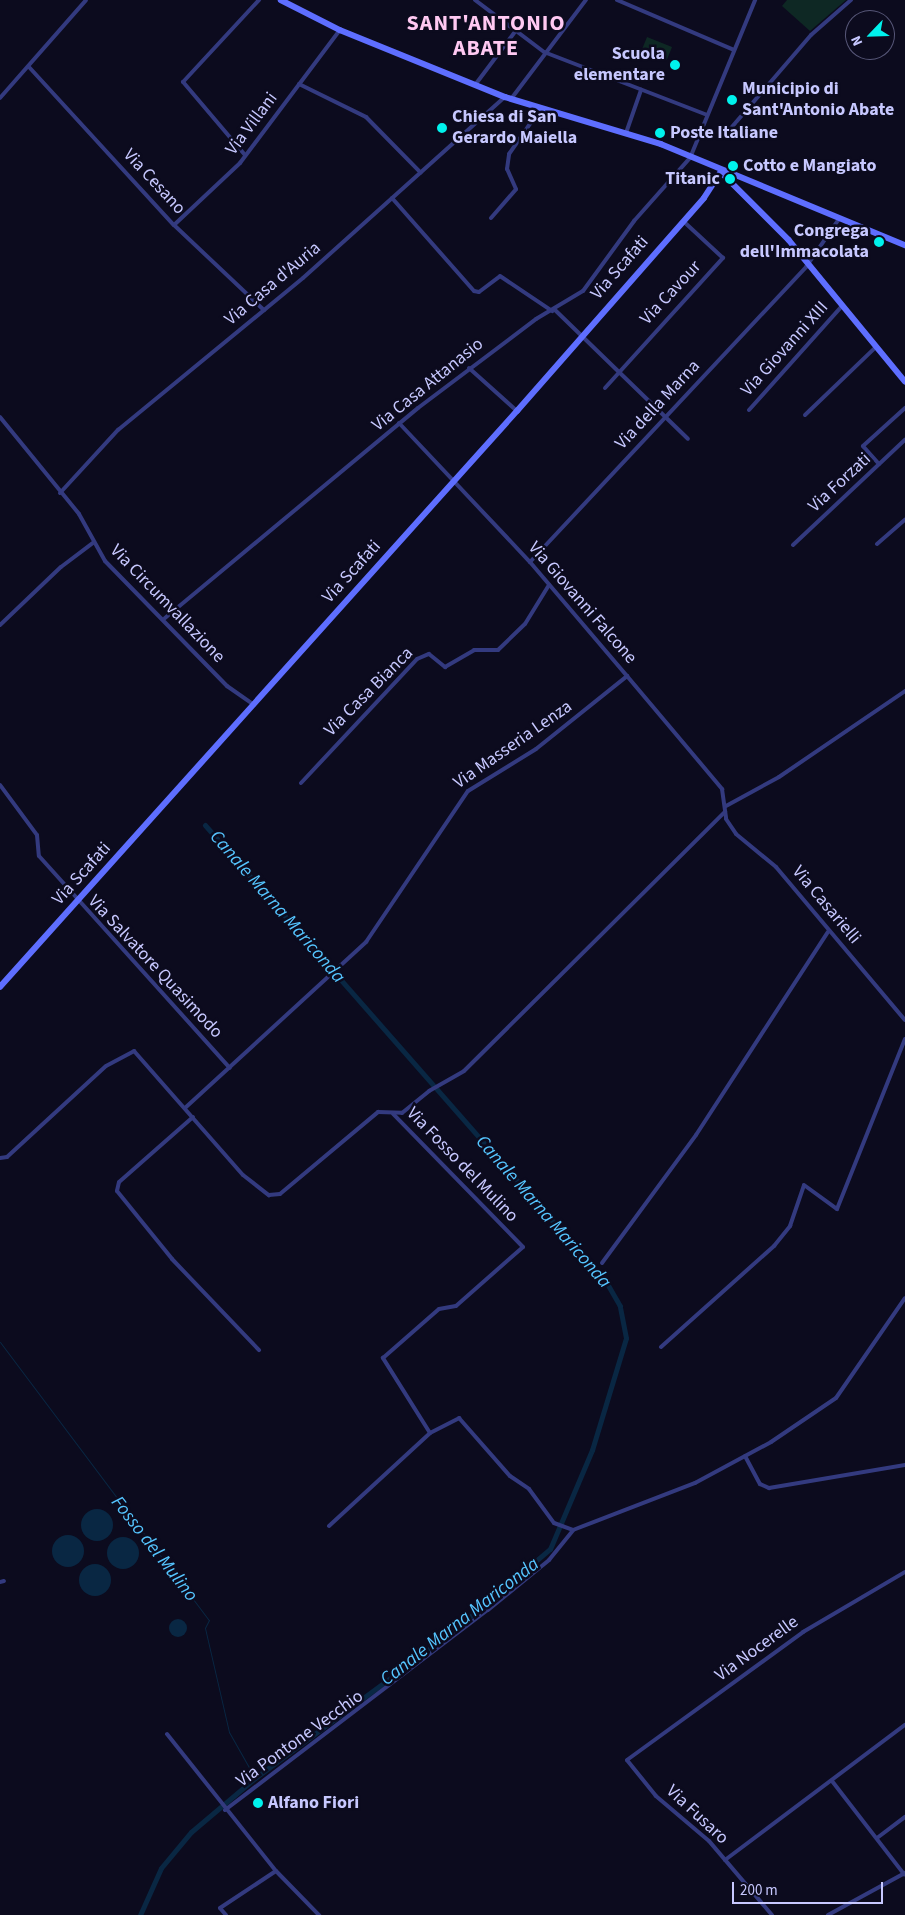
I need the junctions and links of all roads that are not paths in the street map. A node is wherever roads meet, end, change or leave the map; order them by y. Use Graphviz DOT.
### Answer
graph roads {
  1 [pos="86,0"];
  2 [pos="259,0"];
  3 [pos="283,0"];
  4 [pos="475,0"];
  5 [pos="586,0"];
  6 [pos="617,0"];
  7 [pos="755,0"];
  8 [pos="850,0"];
  9 [pos="340,30"];
  10 [pos="514,33"];
  11 [pos="734,50"];
  12 [pos="544,52"];
  13 [pos="29,67"];
  14 [pos="300,84"];
  15 [pos="475,85"];
  16 [pos="641,90"];
  17 [pos="0,98"];
  18 [pos="508,98"];
  19 [pos="540,108"];
  20 [pos="708,115"];
  21 [pos="731,128"];
  22 [pos="626,133"];
  23 [pos="245,155"];
  24 [pos="690,158"];
  25 [pos="721,172"];
  26 [pos="421,173"];
  27 [pos="392,198"];
  28 [pos="491,218"];
  29 [pos="839,219"];
  30 [pos="683,221"];
  31 [pos="174,225"];
  32 [pos="905,245"];
  33 [pos="806,267"];
  34 [pos="842,306"];
  35 [pos="264,310"];
  36 [pos="554,310"];
  37 [pos="582,335"];
  38 [pos="876,347"];
  39 [pos="469,368"];
  40 [pos="620,372"];
  41 [pos="905,381"];
  42 [pos="605,388"];
  43 [pos="905,408"];
  44 [pos="517,410"];
  45 [pos="749,410"];
  46 [pos="805,415"];
  47 [pos="0,417"];
  48 [pos="668,418"];
  49 [pos="399,423"];
  50 [pos="688,439"];
  51 [pos="905,440"];
  52 [pos="879,464"];
  53 [pos="455,480"];
  54 [pos="60,493"];
  55 [pos="905,520"];
  56 [pos="94,543"];
  57 [pos="877,544"];
  58 [pos="793,545"];
  59 [pos="530,562"];
  60 [pos="549,586"];
  61 [pos="165,618"];
  62 [pos="0,625"];
  63 [pos="626,676"];
  64 [pos="905,692"];
  65 [pos="254,705"];
  66 [pos="301,783"];
  67 [pos="0,785"];
  68 [pos="726,806"];
  69 [pos="725,812"];
  70 [pos="77,902"];
  71 [pos="828,932"];
  72 [pos="0,987"];
  73 [pos="905,1020"];
  74 [pos="905,1039"];
  75 [pos="230,1068"];
  76 [pos="185,1108"];
  77 [pos="392,1112"];
  78 [pos="193,1117"];
  79 [pos="0,1158"];
  80 [pos="602,1263"];
  81 [pos="905,1298"];
  82 [pos="661,1347"];
  83 [pos="259,1350"];
  84 [pos="430,1433"];
  85 [pos="745,1456"];
  86 [pos="905,1466"];
  87 [pos="329,1526"];
  88 [pos="570,1529"];
  89 [pos="905,1572"];
  90 [pos="905,1725"];
  91 [pos="166,1734"];
  92 [pos="630,1757"];
  93 [pos="832,1781"];
  94 [pos="225,1810"];
  95 [pos="905,1817"];
  96 [pos="877,1838"];
  97 [pos="725,1860"];
  98 [pos="276,1871"];
  99 [pos="904,1873"];
  100 [pos="226,1915"];
  101 [pos="319,1915"];
  102 [pos="772,1915"];
  103 [pos="828,1915"];
  1 -- 13 [label="street"];
  2 -- 23 [label="street"];
  3 -- 9 [label="street"];
  4 -- 10 [label="street"];
  5 -- 12 [label="street, Via Casa d'Auria"];
  6 -- 11 [label="street"];
  7 -- 11 [label="street, Via Casa Attanasio"];
  8 -- 21 [label="street"];
  9 -- 14 [label="street, Via Villani"];
  9 -- 15 [label="street"];
  10 -- 12 [label="street"];
  10 -- 15 [label="street"];
  11 -- 20 [label="street, Via Casa Attanasio"];
  12 -- 16 [label="street"];
  12 -- 18 [label="street, Via Casa d'Auria"];
  13 -- 17 [label="street"];
  13 -- 31 [label="street, Via Cesano"];
  14 -- 23 [label="street, Via Villani"];
  14 -- 26 [label="street"];
  15 -- 18 [label="street"];
  16 -- 20 [label="street"];
  16 -- 22 [label="street"];
  18 -- 19 [label="street"];
  18 -- 26 [label="street, Via Casa d'Auria"];
  19 -- 22 [label="street"];
  19 -- 28 [label="street"];
  20 -- 24 [label="street, Via Casa Attanasio"];
  22 -- 24 [label="street"];
  23 -- 31 [label="street, Via Villani"];
  24 -- 25 [label="street"];
  24 -- 36 [label="street, Via Casa Attanasio"];
  25 -- 29 [label="street"];
  25 -- 30 [label="street, Via Scafati"];
  25 -- 33 [label="street"];
  26 -- 27 [label="street, Via Casa d'Auria"];
  27 -- 35 [label="street, Via Casa d'Auria"];
  27 -- 36 [label="street"];
  29 -- 32 [label="street"];
  29 -- 33 [label="street, Via della Marna"];
  30 -- 37 [label="street, Via Scafati"];
  30 -- 40 [label="street, Via Cavour"];
  31 -- 35 [label="street, Via Cesano"];
  33 -- 34 [label="street"];
  33 -- 48 [label="street, Via della Marna"];
  34 -- 38 [label="street"];
  34 -- 45 [label="street, Via Giovanni XIII"];
  35 -- 54 [label="street, Via Casa d'Auria"];
  36 -- 37 [label="street"];
  36 -- 39 [label="street, Via Casa Attanasio"];
  37 -- 40 [label="street"];
  37 -- 44 [label="street, Via Scafati"];
  38 -- 41 [label="street"];
  38 -- 46 [label="street"];
  39 -- 44 [label="street"];
  39 -- 49 [label="street, Via Casa Attanasio"];
  40 -- 42 [label="street, Via Cavour"];
  40 -- 48 [label="street"];
  43 -- 52 [label="street"];
  44 -- 53 [label="street, Via Scafati"];
  47 -- 54 [label="street, Via Circumvallazione"];
  48 -- 50 [label="street"];
  48 -- 59 [label="street, Via della Marna"];
  49 -- 53 [label="street, Via Giovanni Falcone"];
  49 -- 61 [label="street, Via Casa Attanasio"];
  51 -- 52 [label="street, Via Forzati"];
  52 -- 58 [label="street, Via Forzati"];
  53 -- 59 [label="street, Via Giovanni Falcone"];
  53 -- 65 [label="street, Via Scafati"];
  54 -- 56 [label="street, Via Circumvallazione"];
  55 -- 57 [label="street"];
  56 -- 61 [label="street, Via Circumvallazione"];
  56 -- 62 [label="street"];
  59 -- 60 [label="street, Via Giovanni Falcone"];
  60 -- 63 [label="street, Via Giovanni Falcone"];
  60 -- 66 [label="street, Via Casa Bianca"];
  61 -- 65 [label="street, Via Circumvallazione"];
  63 -- 68 [label="street, Via Giovanni Falcone"];
  63 -- 75 [label="street, Via Masseria Lenza"];
  64 -- 68 [label="street"];
  65 -- 70 [label="street, Via Scafati"];
  67 -- 70 [label="street, Via Salvatore Quasimodo"];
  68 -- 69 [label="street"];
  69 -- 71 [label="street, Via Casarielli"];
  69 -- 77 [label="street"];
  70 -- 72 [label="street, Via Scafati"];
  70 -- 75 [label="street, Via Salvatore Quasimodo"];
  71 -- 73 [label="street, Via Casarielli"];
  71 -- 80 [label="street"];
  74 -- 82 [label="street"];
  75 -- 76 [label="street, Via Masseria Lenza"];
  76 -- 78 [label="street, Via Fosso del Mulino"];
  76 -- 79 [label="street, Via Fosso del Mulino"];
  77 -- 78 [label="street, Via Fosso del Mulino"];
  77 -- 84 [label="street, Via Fosso del Mulino"];
  78 -- 83 [label="street"];
  81 -- 85 [label="street"];
  84 -- 87 [label="street"];
  84 -- 88 [label="street"];
  85 -- 86 [label="street"];
  85 -- 88 [label="street"];
  88 -- 94 [label="street, Via Pontone Vecchio"];
  89 -- 92 [label="street, Via Nocerelle"];
  90 -- 93 [label="street"];
  91 -- 94 [label="street"];
  92 -- 97 [label="street, Via Fusaro"];
  93 -- 96 [label="street"];
  93 -- 97 [label="street"];
  94 -- 98 [label="street"];
  95 -- 96 [label="street"];
  96 -- 99 [label="street"];
  97 -- 102 [label="street, Via Fusaro"];
  98 -- 100 [label="street"];
  98 -- 101 [label="street"];
  99 -- 103 [label="street"];
}
